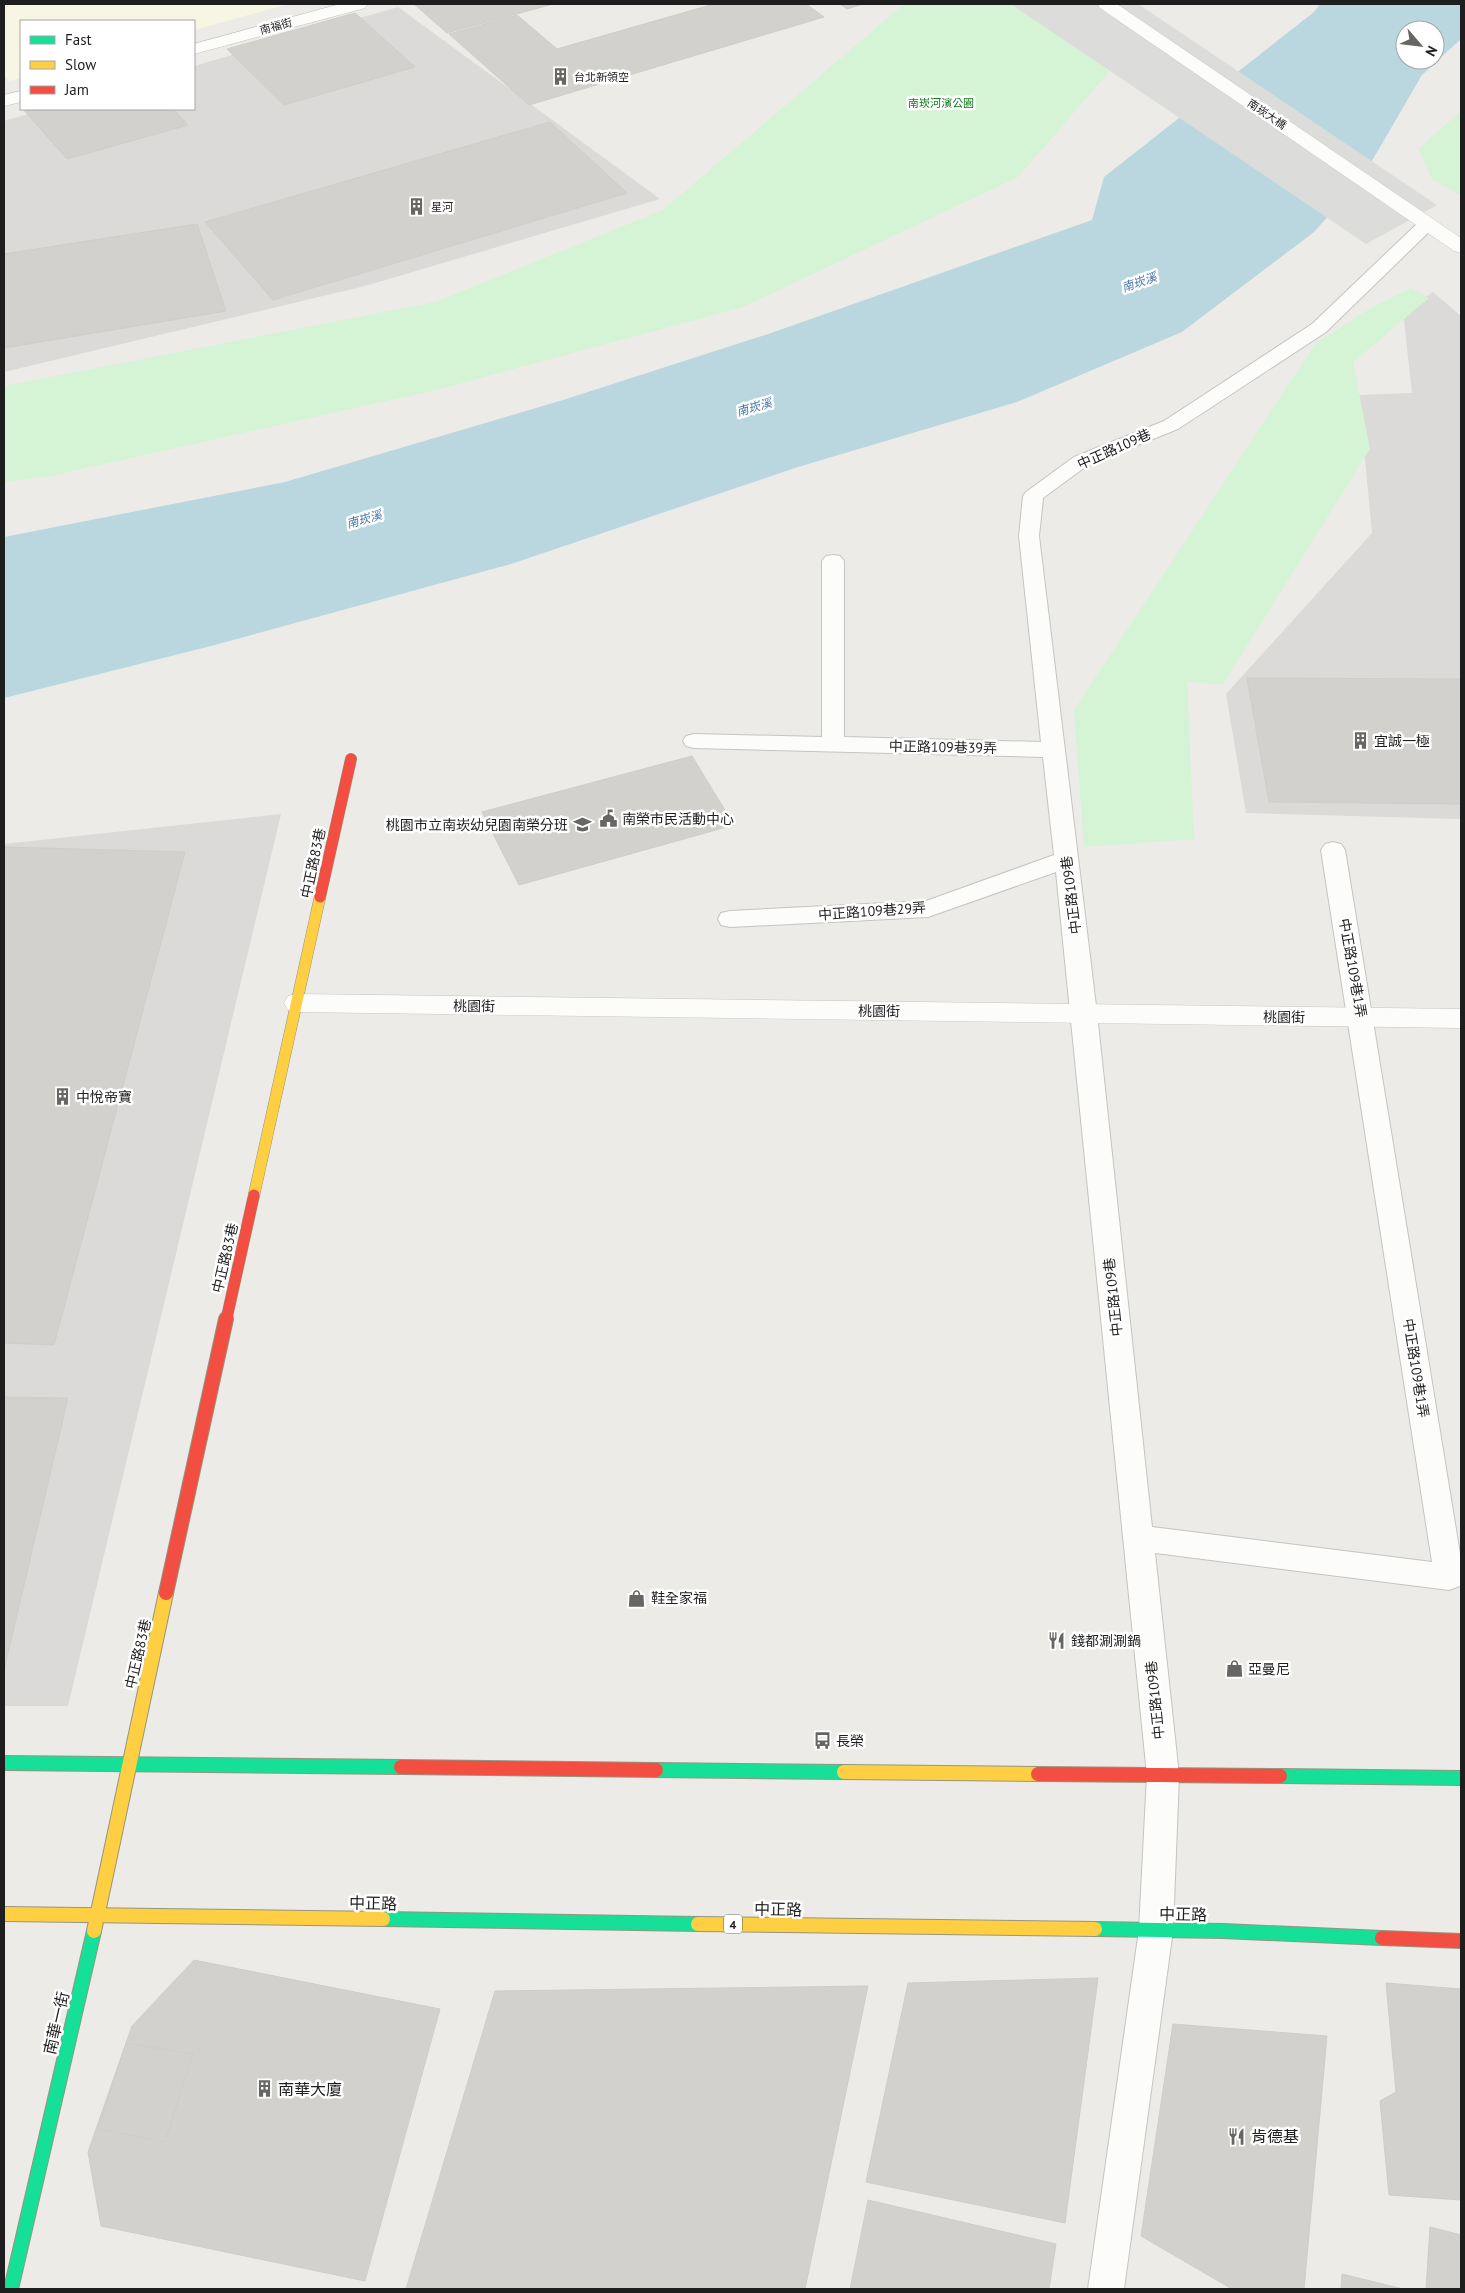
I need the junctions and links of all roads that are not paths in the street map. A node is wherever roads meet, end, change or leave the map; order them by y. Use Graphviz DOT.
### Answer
graph roads {
  1 [pos="358,4"];
  2 [pos="1106,4"];
  3 [pos="195,49"];
  4 [pos="20,96"];
  5 [pos="4,101"];
  6 [pos="1428,224"];
  7 [pos="1461,247"];
  8 [pos="833,560"];
  9 [pos="694,741"];
  10 [pos="833,744"];
  11 [pos="1054,750"];
  12 [pos="351,759"];
  13 [pos="1333,850"];
  14 [pos="1067,859"];
  15 [pos="730,919"];
  16 [pos="297,1003"];
  17 [pos="1084,1014"];
  18 [pos="1361,1018"];
  19 [pos="1461,1019"];
  20 [pos="1138,1538"];
  21 [pos="1455,1580"];
  22 [pos="4,1763"];
  23 [pos="128,1764"];
  24 [pos="1163,1775"];
  25 [pos="1461,1778"];
  26 [pos="4,1914"];
  27 [pos="97,1916"];
  28 [pos="1156,1930"];
  29 [pos="1461,1941"];
  30 [pos="11,2289"];
  31 [pos="1106,2289"];
  1 -- 3 [label="street, 南福街"];
  2 -- 6 [label="street, 南崁大橋"];
  4 -- 5 [label="street"];
  6 -- 7 [label="street, 南崁大橋"];
  6 -- 11 [label="lane, 中正路109巷"];
  8 -- 10 [label="lane"];
  9 -- 10 [label="lane, 中正路109巷39弄"];
  10 -- 11 [label="lane, 中正路109巷39弄"];
  11 -- 14 [label="lane, 中正路109巷"];
  12 -- 16 [label="main road, 中正路83巷"];
  13 -- 18 [label="lane, 中正路109巷1弄"];
  14 -- 15 [label="lane, 中正路109巷29弄"];
  14 -- 17 [label="lane, 中正路109巷"];
  16 -- 17 [label="street, 桃園街"];
  16 -- 23 [label="main road, 中正路83巷"];
  17 -- 18 [label="street, 桃園街"];
  17 -- 20 [label="lane, 中正路109巷"];
  18 -- 19 [label="street, 桃園街"];
  18 -- 21 [label="lane, 中正路109巷1弄"];
  20 -- 21 [label="lane, 中正路109巷1弄"];
  20 -- 24 [label="lane, 中正路109巷"];
  22 -- 23 [label="main road"];
  23 -- 24 [label="main road"];
  23 -- 27 [label="main road, 南華一街"];
  24 -- 25 [label="main road"];
  24 -- 28 [label="lane, 中正路109巷"];
  26 -- 27 [label="main road, 中正路 / 4"];
  27 -- 28 [label="main road, 中正路 / 4"];
  27 -- 30 [label="main road, 南華一街"];
  28 -- 29 [label="main road, 中正路 / 4"];
  28 -- 31 [label="lane, 中正路109巷"];
}
